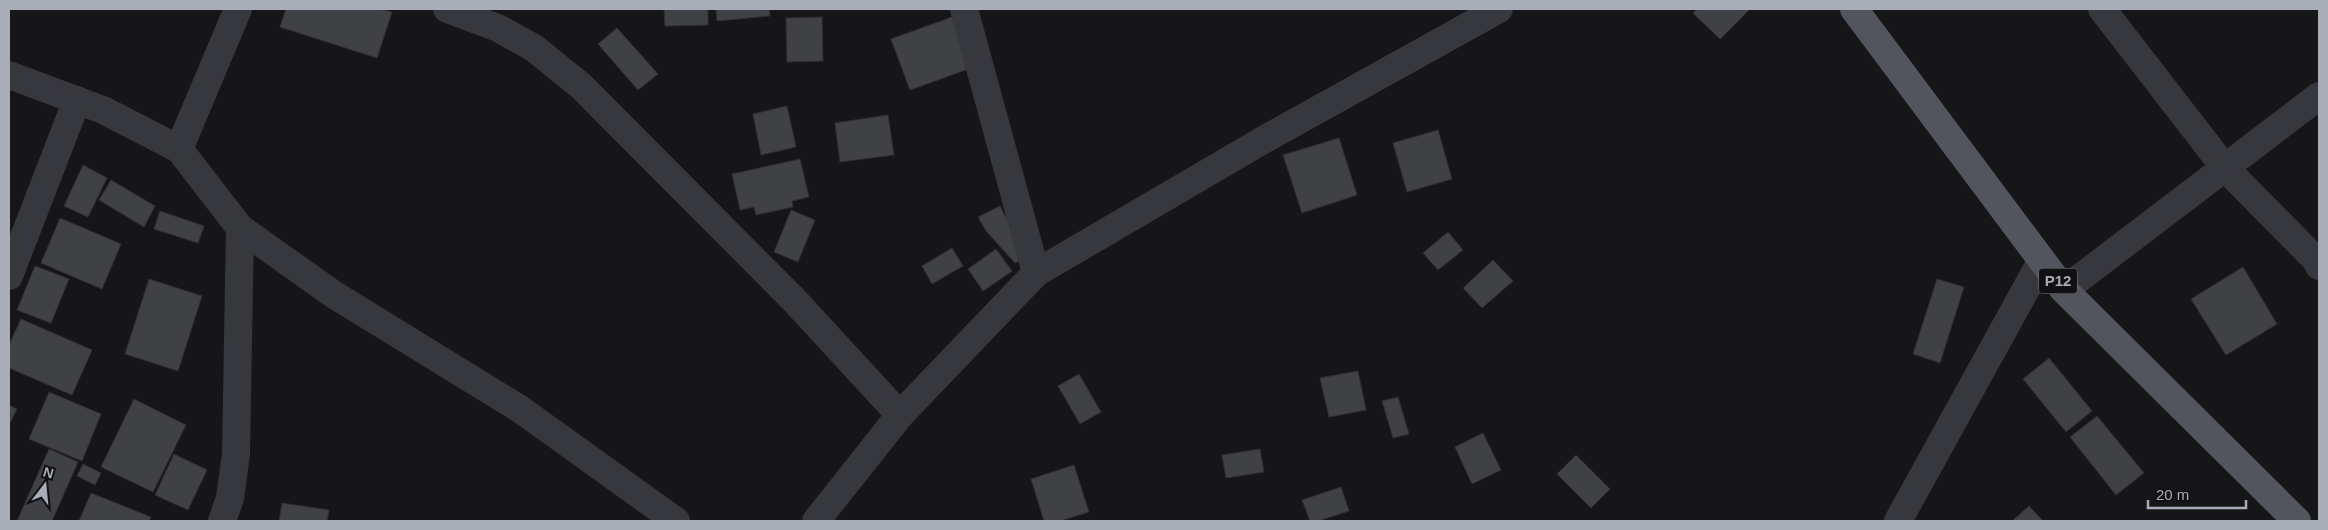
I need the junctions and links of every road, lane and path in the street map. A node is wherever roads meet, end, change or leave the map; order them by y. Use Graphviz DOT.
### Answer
graph roads {
  1 [pos="238,9"];
  2 [pos="446,9"];
  3 [pos="964,9"];
  4 [pos="1498,9"];
  5 [pos="1854,9"];
  6 [pos="2102,9"];
  7 [pos="9,75"];
  8 [pos="2319,96"];
  9 [pos="77,100"];
  10 [pos="180,149"];
  11 [pos="2224,168"];
  12 [pos="240,228"];
  13 [pos="2042,260"];
  14 [pos="2319,266"];
  15 [pos="1036,273"];
  16 [pos="9,276"];
  17 [pos="2064,290"];
  18 [pos="900,415"];
  19 [pos="222,521"];
  20 [pos="676,521"];
  21 [pos="816,521"];
  22 [pos="1898,521"];
  23 [pos="2298,521"];
  1 -- 10 [label="street"];
  2 -- 18 [label="street"];
  3 -- 15 [label="street"];
  4 -- 15 [label="street"];
  5 -- 13 [label="main road, P12"];
  6 -- 11 [label="street"];
  7 -- 9 [label="street"];
  8 -- 11 [label="street"];
  9 -- 10 [label="street"];
  9 -- 16 [label="street"];
  10 -- 12 [label="street"];
  11 -- 14 [label="street"];
  11 -- 17 [label="street"];
  12 -- 19 [label="street"];
  12 -- 20 [label="street"];
  13 -- 17 [label="main road, P12"];
  13 -- 22 [label="street"];
  15 -- 18 [label="street"];
  17 -- 23 [label="main road, P12"];
  18 -- 21 [label="street"];
}
